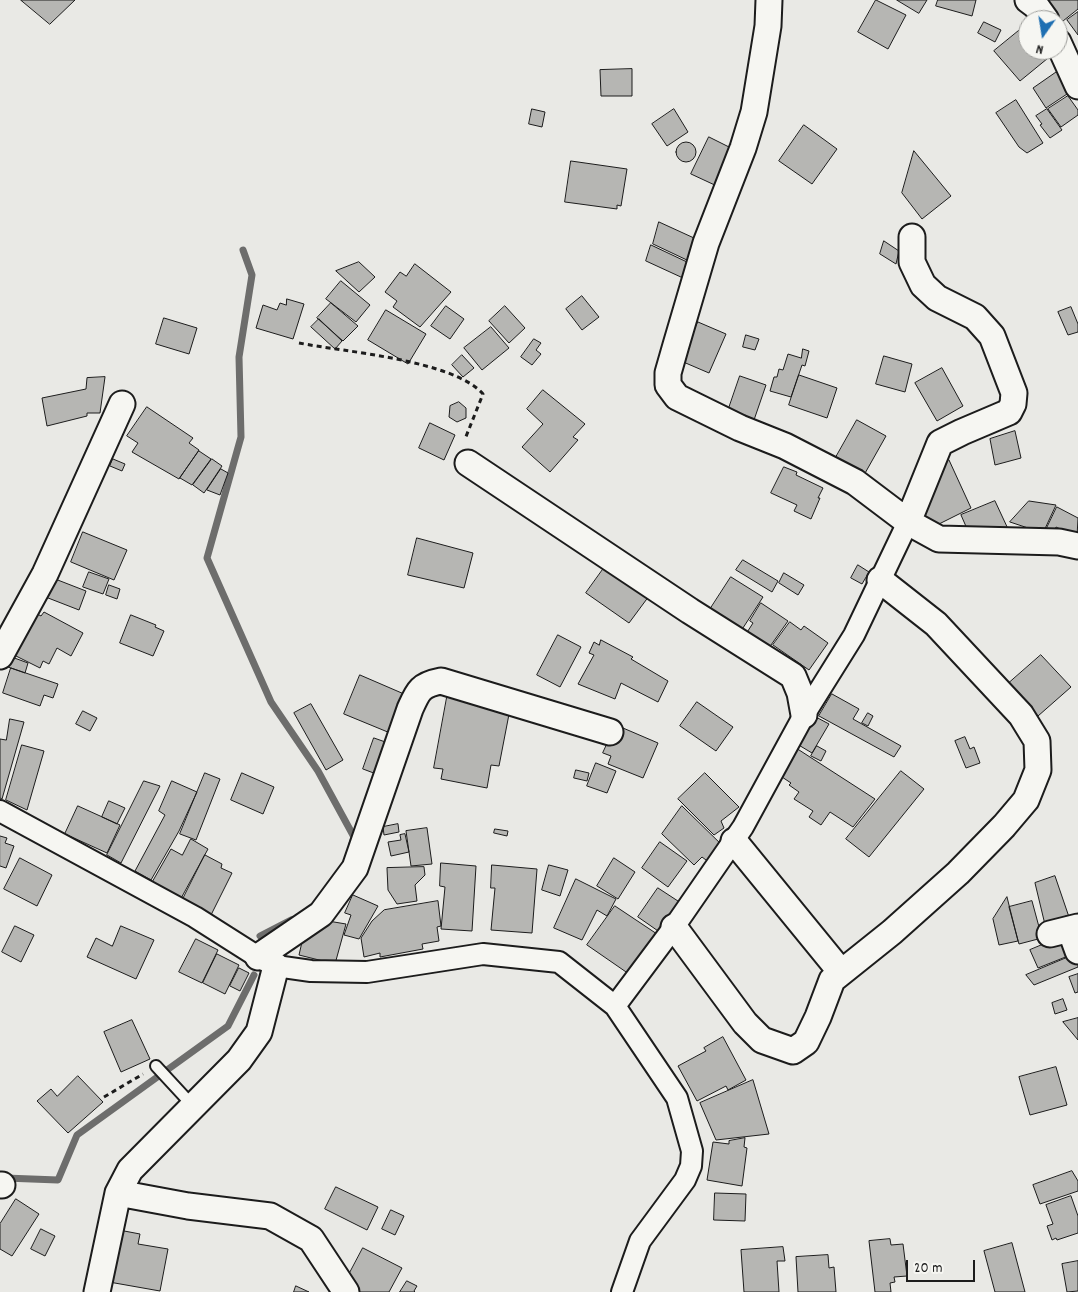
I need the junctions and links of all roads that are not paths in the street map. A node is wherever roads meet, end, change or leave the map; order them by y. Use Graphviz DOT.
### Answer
graph roads {
  1 [pos="769,0"];
  2 [pos="1028,0"];
  3 [pos="1039,10"];
  4 [pos="1066,60"];
  5 [pos="1078,86"];
  6 [pos="912,237"];
  7 [pos="122,404"];
  8 [pos="468,462"];
  9 [pos="908,522"];
  10 [pos="1078,546"];
  11 [pos="880,580"];
  12 [pos="0,656"];
  13 [pos="804,715"];
  14 [pos="610,732"];
  15 [pos="0,811"];
  16 [pos="734,841"];
  17 [pos="674,926"];
  18 [pos="267,962"];
  19 [pos="841,972"];
  20 [pos="615,1006"];
  21 [pos="156,1066"];
  22 [pos="194,1106"];
  23 [pos="118,1193"];
  24 [pos="97,1292"];
  25 [pos="346,1292"];
  26 [pos="622,1292"];
  1 -- 9 [label="street"];
  2 -- 3 [label="street"];
  4 -- 5 [label="street"];
  6 -- 9 [label="street"];
  7 -- 12 [label="street"];
  8 -- 13 [label="street"];
  9 -- 10 [label="street"];
  9 -- 11 [label="street"];
  11 -- 13 [label="street"];
  11 -- 19 [label="street"];
  13 -- 16 [label="street"];
  14 -- 18 [label="street"];
  15 -- 18 [label="street"];
  16 -- 17 [label="street"];
  16 -- 19 [label="street"];
  17 -- 19 [label="street"];
  17 -- 20 [label="street"];
  18 -- 20 [label="street"];
  18 -- 22 [label="street"];
  20 -- 26 [label="street"];
  21 -- 22 [label="lane"];
  22 -- 23 [label="street"];
  23 -- 24 [label="street"];
  23 -- 25 [label="street"];
}
